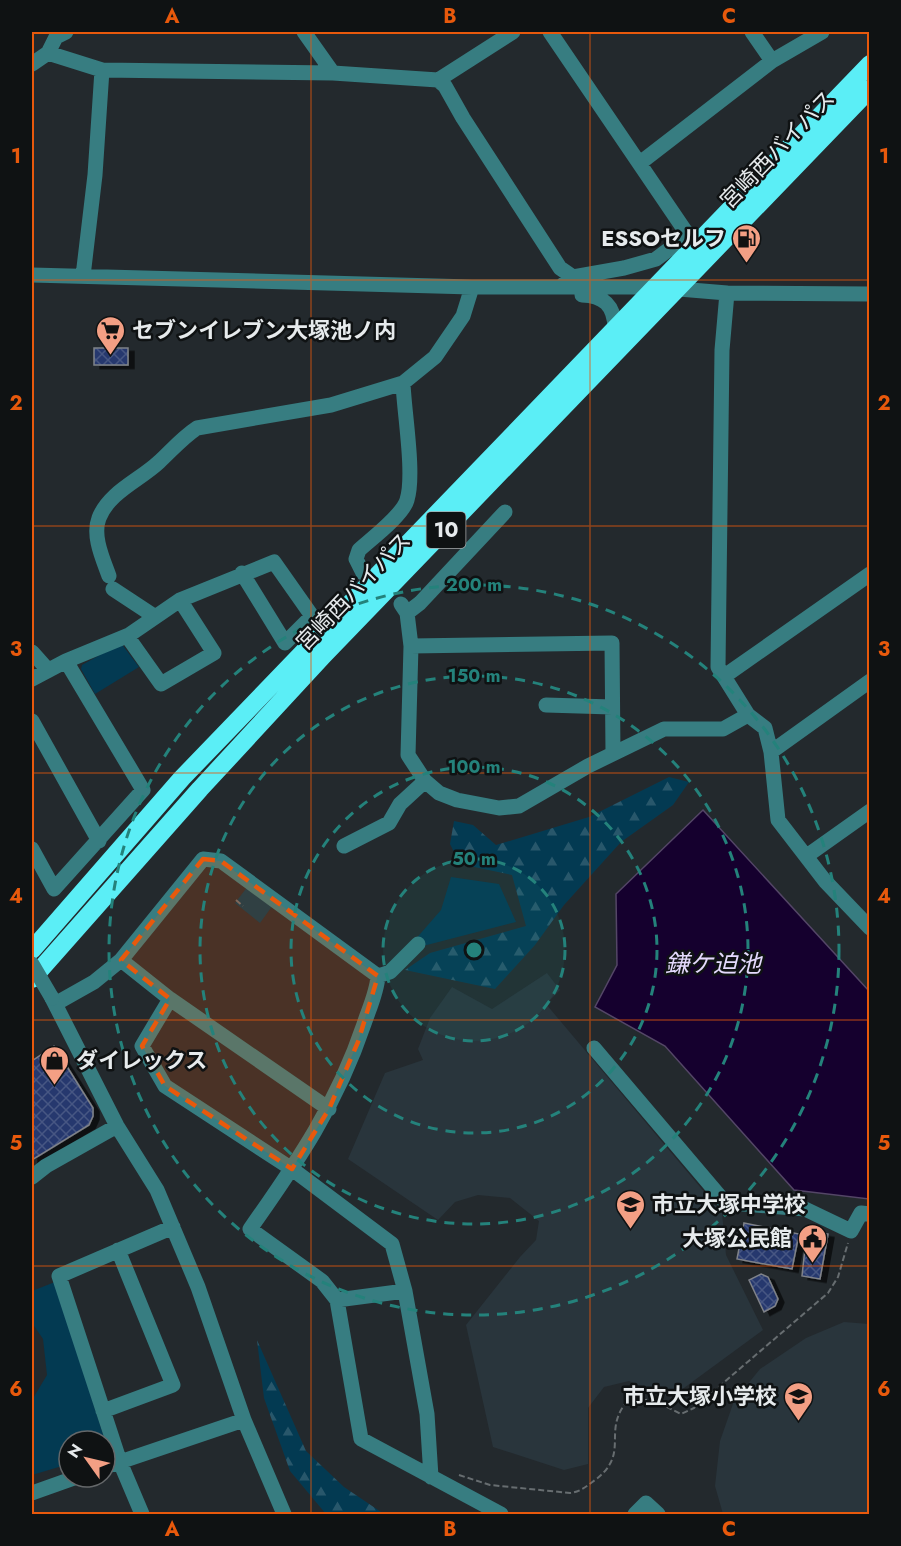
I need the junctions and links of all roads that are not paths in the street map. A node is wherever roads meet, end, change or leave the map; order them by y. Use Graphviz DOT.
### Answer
graph roads {
  1 [pos="50,32"];
  2 [pos="66,32"];
  3 [pos="304,32"];
  4 [pos="513,32"];
  5 [pos="550,32"];
  6 [pos="752,32"];
  7 [pos="822,32"];
  8 [pos="48,53"];
  9 [pos="772,61"];
  10 [pos="32,64"];
  11 [pos="870,64"];
  12 [pos="102,70"];
  13 [pos="333,73"];
  14 [pos="438,80"];
  15 [pos="870,89"];
  16 [pos="640,163"];
  17 [pos="708,229"];
  18 [pos="692,241"];
  19 [pos="32,275"];
  20 [pos="83,276"];
  21 [pos="573,277"];
  22 [pos="472,287"];
  23 [pos="560,287"];
  24 [pos="655,287"];
  25 [pos="675,290"];
  26 [pos="727,293"];
  27 [pos="870,294"];
  28 [pos="608,335"];
  29 [pos="402,383"];
  30 [pos="505,512"];
  31 [pos="242,573"];
  32 [pos="363,573"];
  33 [pos="870,573"];
  34 [pos="180,600"];
  35 [pos="154,616"];
  36 [pos="127,636"];
  37 [pos="411,646"];
  38 [pos="32,652"];
  39 [pos="66,661"];
  40 [pos="48,670"];
  41 [pos="726,675"];
  42 [pos="32,679"];
  43 [pos="870,681"];
  44 [pos="546,705"];
  45 [pos="612,707"];
  46 [pos="748,715"];
  47 [pos="32,722"];
  48 [pos="771,752"];
  49 [pos="613,753"];
  50 [pos="425,781"];
  51 [pos="870,811"];
  52 [pos="99,841"];
  53 [pos="344,846"];
  54 [pos="32,849"];
  55 [pos="808,855"];
  56 [pos="870,928"];
  57 [pos="418,944"];
  58 [pos="32,950"];
  59 [pos="121,960"];
  60 [pos="32,964"];
  61 [pos="378,976"];
  62 [pos="32,979"];
  63 [pos="170,999"];
  64 [pos="53,1001"];
  65 [pos="594,1048"];
  66 [pos="329,1109"];
  67 [pos="117,1126"];
  68 [pos="292,1169"];
  69 [pos="32,1177"];
  70 [pos="870,1214"];
  71 [pos="173,1227"];
  72 [pos="118,1250"];
  73 [pos="405,1291"];
  74 [pos="337,1300"];
  75 [pos="103,1410"];
  76 [pos="244,1420"];
  77 [pos="120,1462"];
  78 [pos="117,1463"];
  79 [pos="430,1477"];
  80 [pos="57,1484"];
  81 [pos="32,1492"];
  82 [pos="142,1515"];
  83 [pos="284,1515"];
  84 [pos="501,1515"];
  85 [pos="635,1515"];
  86 [pos="658,1515"];
  1 -- 8 [label="street"];
  2 -- 8 [label="street"];
  3 -- 13 [label="street"];
  4 -- 14 [label="street"];
  5 -- 16 [label="street"];
  6 -- 9 [label="street"];
  7 -- 9 [label="street"];
  8 -- 10 [label="street"];
  8 -- 12 [label="street"];
  9 -- 16 [label="street"];
  11 -- 17 [label="highway, 宮崎西バイパス / 10"];
  12 -- 13 [label="street"];
  12 -- 20 [label="street"];
  13 -- 14 [label="street"];
  14 -- 21 [label="street"];
  15 -- 25 [label="highway, 宮崎西バイパス / 10"];
  16 -- 18 [label="street"];
  17 -- 18 [label="street"];
  17 -- 24 [label="highway, 宮崎西バイパス / 10"];
  18 -- 21 [label="street"];
  19 -- 20 [label="street"];
  20 -- 22 [label="street"];
  21 -- 23 [label="street"];
  22 -- 23 [label="street"];
  22 -- 29 [label="street"];
  23 -- 24 [label="street"];
  23 -- 28 [label="street"];
  24 -- 25 [label="street"];
  24 -- 28 [label="highway, 宮崎西バイパス / 10"];
  25 -- 26 [label="street"];
  25 -- 62 [label="highway, 宮崎西バイパス / 10"];
  26 -- 27 [label="street"];
  26 -- 41 [label="street"];
  28 -- 58 [label="highway, 宮崎西バイパス / 10"];
  29 -- 32 [label="street"];
  29 -- 35 [label="street"];
  30 -- 37 [label="street"];
  31 -- 31 [label="street"];
  31 -- 34 [label="street"];
  33 -- 41 [label="street"];
  34 -- 35 [label="street"];
  34 -- 36 [label="street"];
  35 -- 36 [label="street"];
  36 -- 39 [label="street"];
  37 -- 45 [label="street"];
  37 -- 50 [label="street"];
  38 -- 40 [label="street"];
  39 -- 40 [label="street"];
  39 -- 52 [label="street"];
  40 -- 42 [label="street"];
  41 -- 46 [label="street"];
  43 -- 48 [label="street"];
  44 -- 45 [label="street"];
  45 -- 49 [label="street"];
  46 -- 48 [label="street"];
  46 -- 49 [label="street"];
  47 -- 52 [label="street"];
  48 -- 55 [label="street"];
  49 -- 50 [label="street"];
  50 -- 53 [label="street"];
  51 -- 55 [label="street"];
  52 -- 54 [label="street"];
  55 -- 56 [label="street"];
  57 -- 61 [label="street"];
  59 -- 61 [label="street"];
  59 -- 63 [label="street"];
  59 -- 64 [label="street"];
  60 -- 64 [label="street, bridge"];
  61 -- 66 [label="street"];
  63 -- 66 [label="street"];
  63 -- 68 [label="street"];
  64 -- 67 [label="street"];
  65 -- 70 [label="street"];
  66 -- 68 [label="street"];
  67 -- 69 [label="street"];
  67 -- 71 [label="street"];
  68 -- 73 [label="street"];
  68 -- 74 [label="street"];
  71 -- 72 [label="street"];
  71 -- 76 [label="street"];
  72 -- 75 [label="street"];
  72 -- 75 [label="street"];
  73 -- 74 [label="street"];
  73 -- 79 [label="street"];
  74 -- 79 [label="street"];
  75 -- 77 [label="street"];
  76 -- 77 [label="street"];
  76 -- 83 [label="street"];
  77 -- 78 [label="street"];
  77 -- 82 [label="street"];
  79 -- 84 [label="street"];
  80 -- 81 [label="street"];
  85 -- 86 [label="street"];
}
